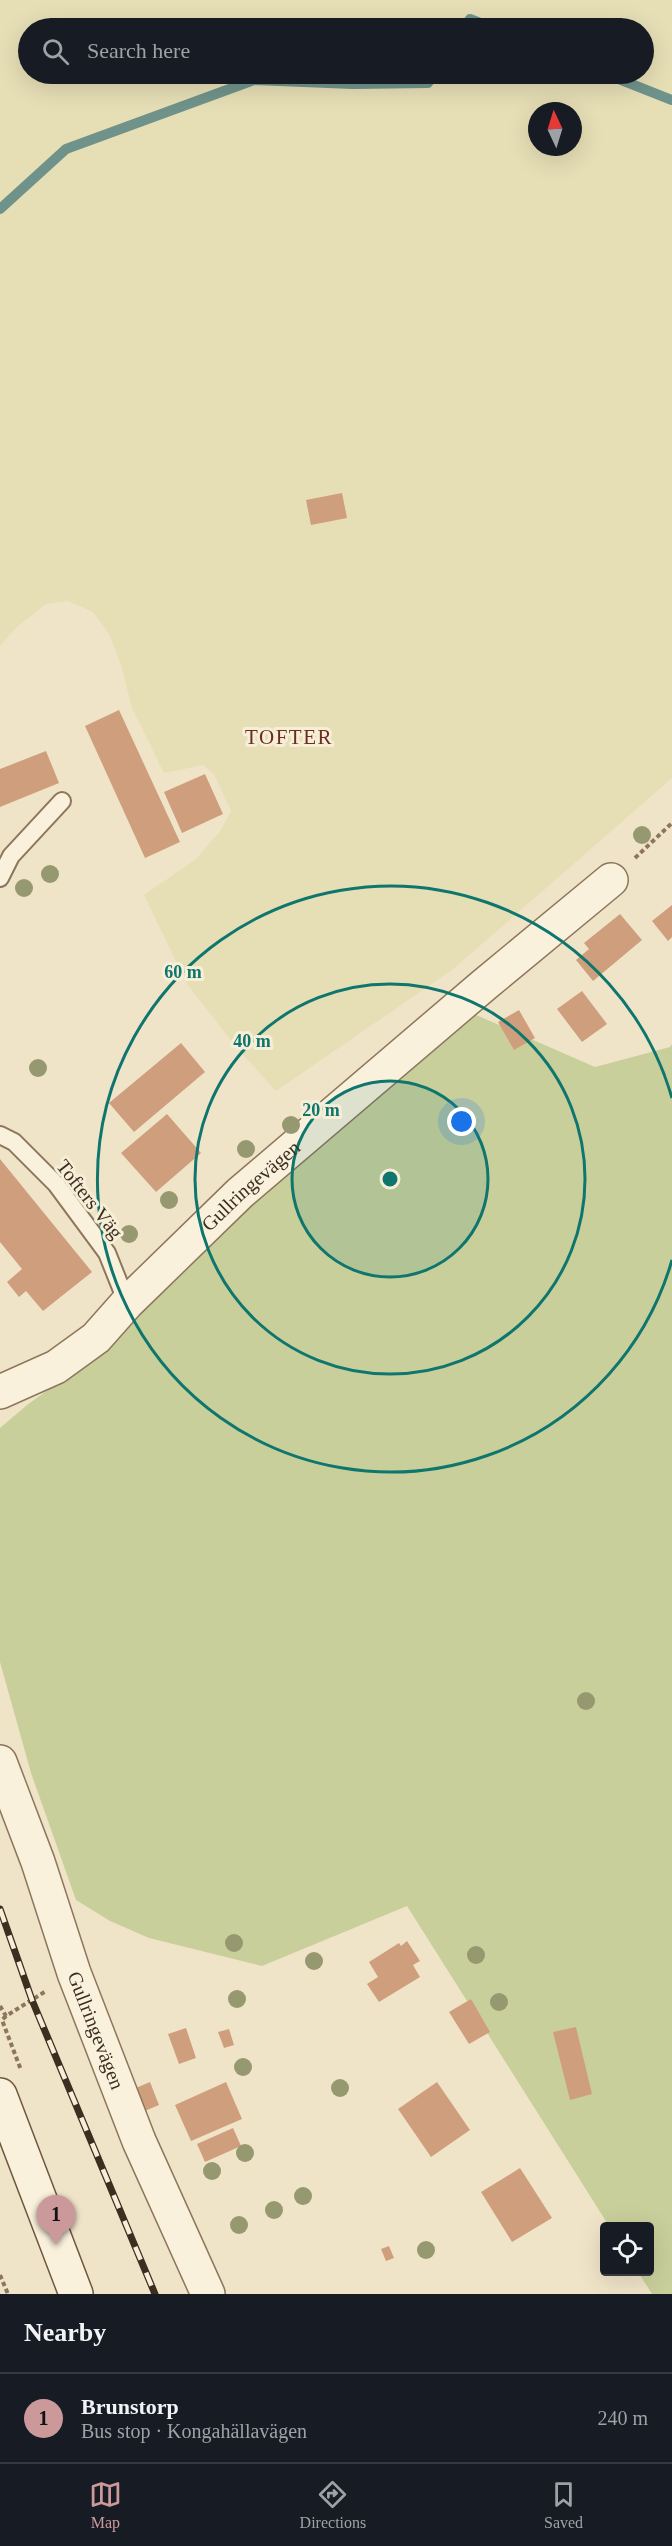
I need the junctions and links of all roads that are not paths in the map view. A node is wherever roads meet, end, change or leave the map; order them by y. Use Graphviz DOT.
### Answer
graph roads {
  1 [pos="62,801"];
  2 [pos="0,878"];
  3 [pos="610,880"];
  4 [pos="0,1135"];
  5 [pos="127,1303"];
  6 [pos="0,1392"];
  7 [pos="0,1762"];
  8 [pos="0,2095"];
  9 [pos="76,2294"];
  10 [pos="208,2294"];
  1 -- 2 [label="lane"];
  3 -- 5 [label="street, Gullringevägen"];
  4 -- 5 [label="lane, Tofters Väg"];
  5 -- 6 [label="street, Gullringevägen"];
  7 -- 10 [label="street, Gullringevägen"];
  8 -- 9 [label="street"];
}
